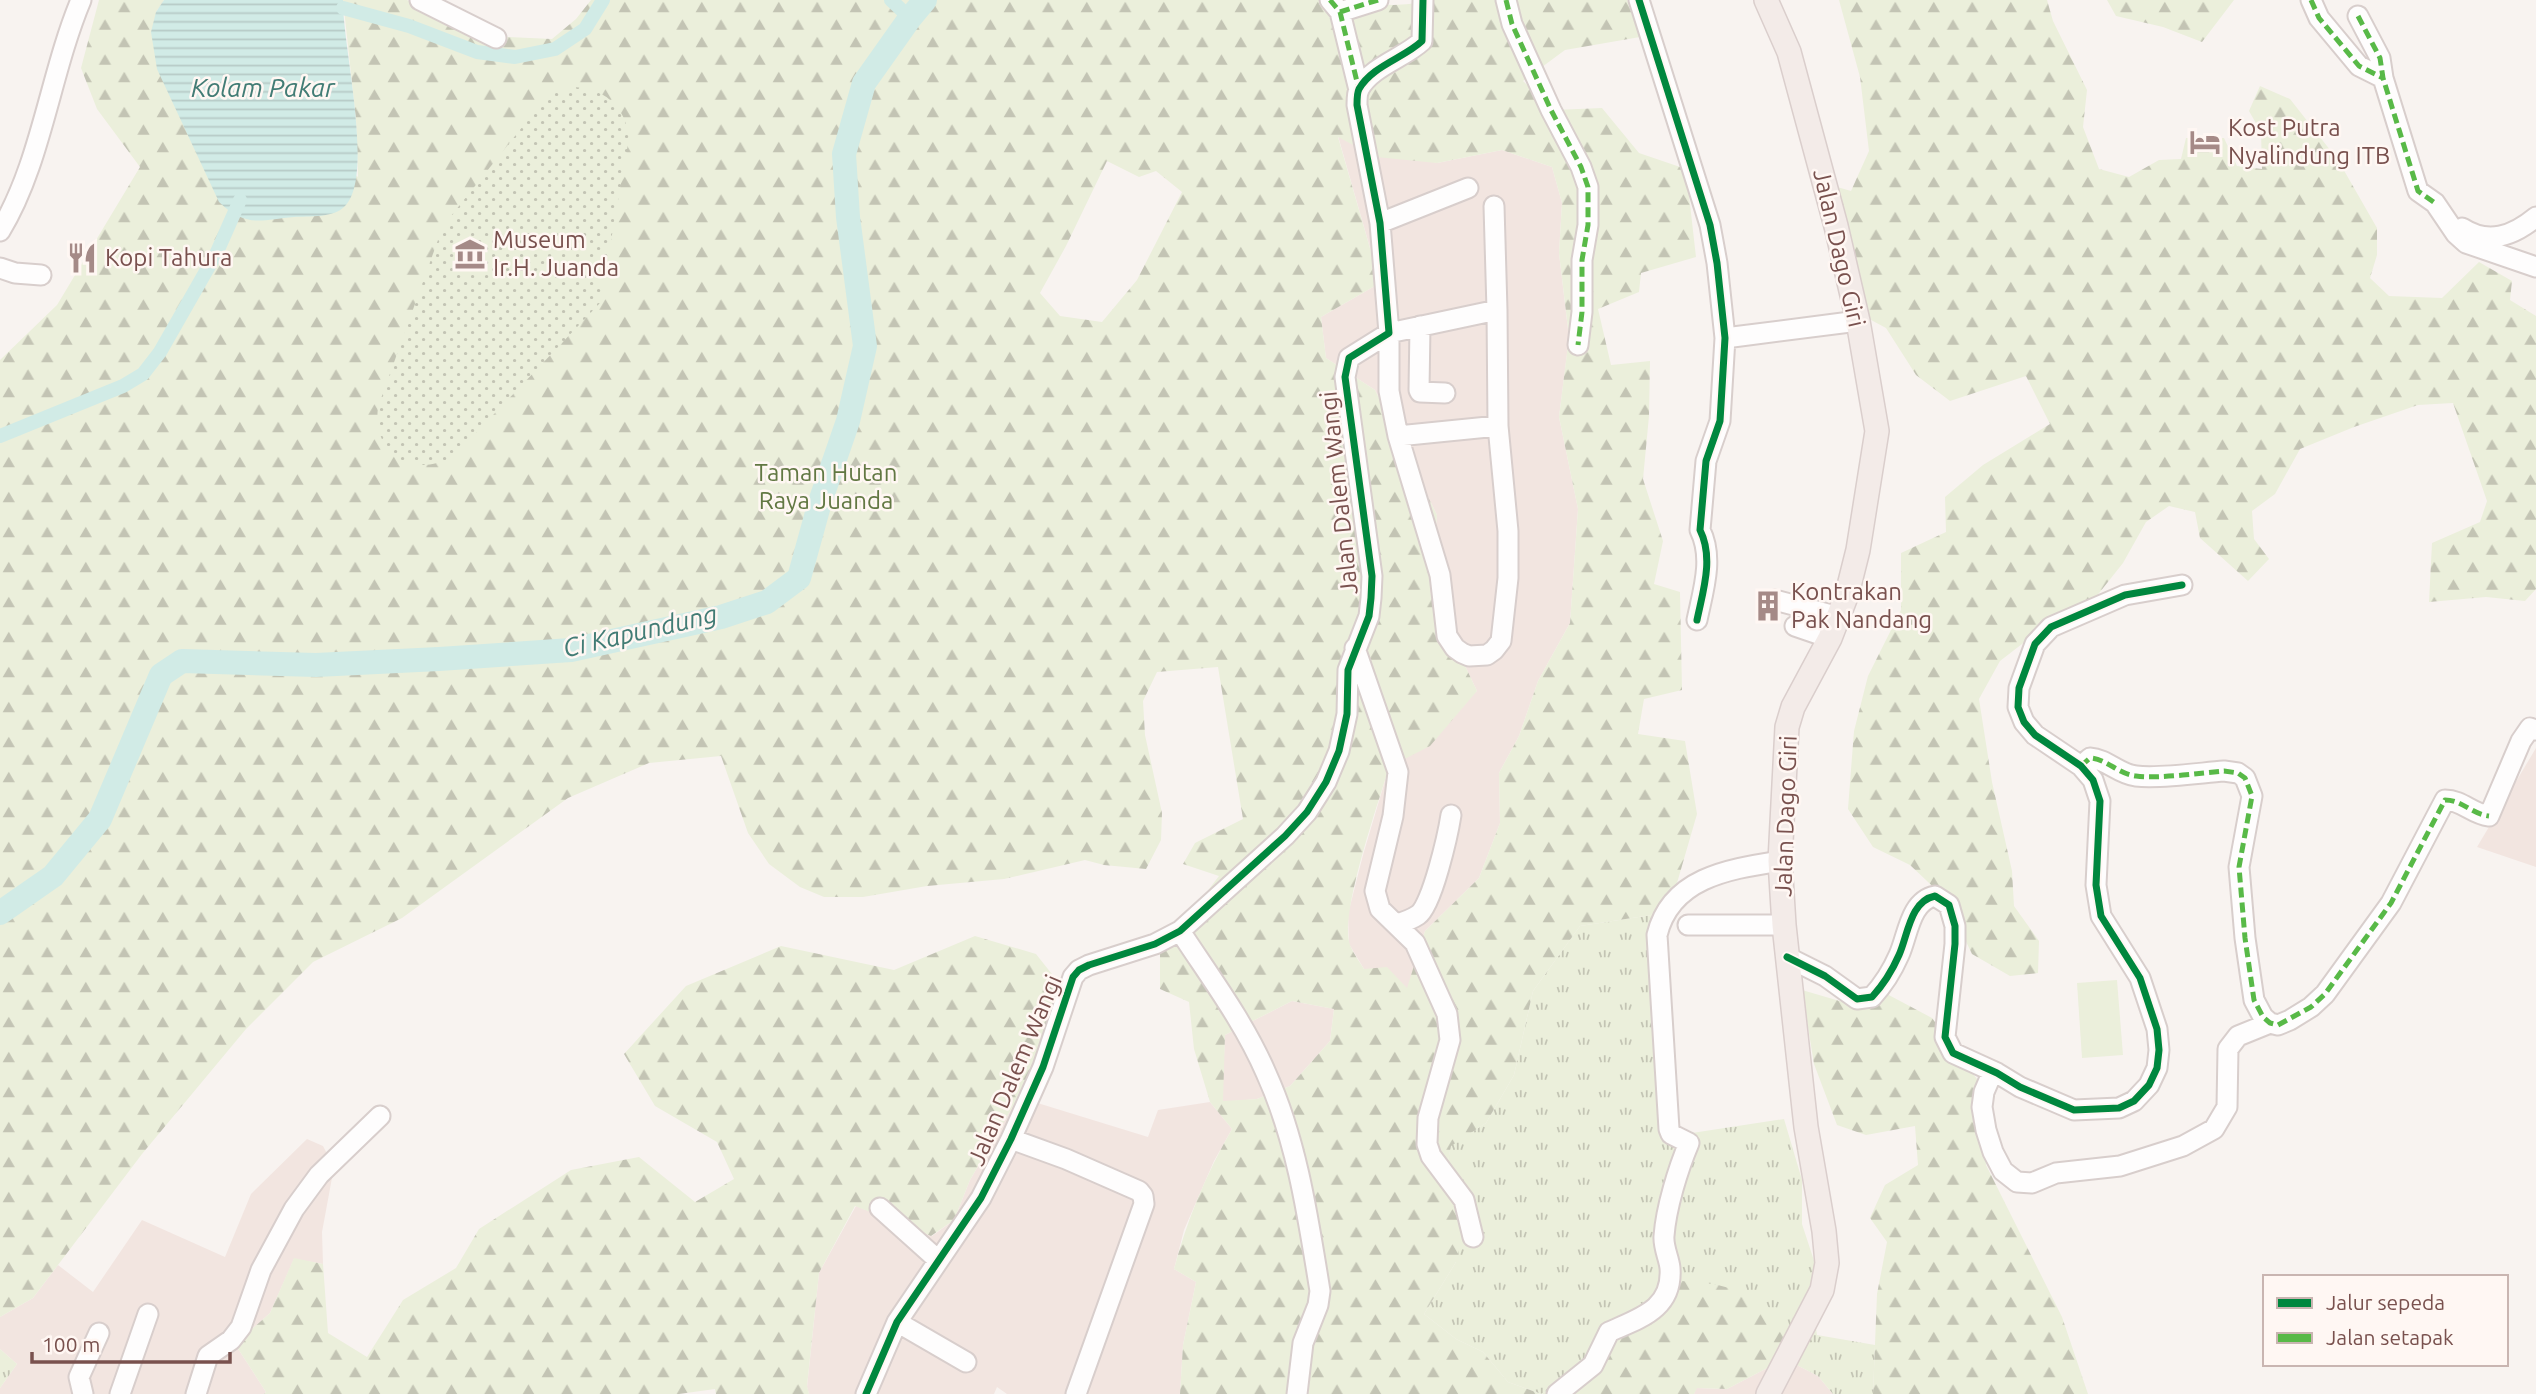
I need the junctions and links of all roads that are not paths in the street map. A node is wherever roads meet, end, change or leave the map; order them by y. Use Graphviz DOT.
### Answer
graph roads {
  1 [pos="81,0"];
  2 [pos="419,0"];
  3 [pos="1378,0"];
  4 [pos="1423,0"];
  5 [pos="1506,0"];
  6 [pos="1640,0"];
  7 [pos="1766,0"];
  8 [pos="2311,0"];
  9 [pos="1335,6"];
  10 [pos="2358,16"];
  11 [pos="496,38"];
  12 [pos="2383,78"];
  13 [pos="1359,90"];
  14 [pos="1468,188"];
  15 [pos="1494,206"];
  16 [pos="2438,208"];
  17 [pos="2536,218"];
  18 [pos="1380,223"];
  19 [pos="0,231"];
  20 [pos="2536,267"];
  21 [pos="0,268"];
  22 [pos="41,275"];
  23 [pos="1497,310"];
  24 [pos="1858,321"];
  25 [pos="1420,326"];
  26 [pos="1389,333"];
  27 [pos="1725,338"];
  28 [pos="1578,345"];
  29 [pos="1445,393"];
  30 [pos="1498,426"];
  31 [pos="1398,436"];
  32 [pos="2182,585"];
  33 [pos="1775,600"];
  34 [pos="1697,620"];
  35 [pos="1795,626"];
  36 [pos="1834,628"];
  37 [pos="1355,648"];
  38 [pos="2536,730"];
  39 [pos="2081,766"];
  40 [pos="1451,815"];
  41 [pos="1780,861"];
  42 [pos="1397,924"];
  43 [pos="1688,925"];
  44 [pos="1784,925"];
  45 [pos="1180,931"];
  46 [pos="1787,957"];
  47 [pos="2270,1023"];
  48 [pos="1993,1071"];
  49 [pos="380,1116"];
  50 [pos="1011,1139"];
  51 [pos="880,1208"];
  52 [pos="1474,1237"];
  53 [pos="938,1260"];
  54 [pos="148,1314"];
  55 [pos="897,1322"];
  56 [pos="99,1333"];
  57 [pos="966,1362"];
  58 [pos="83,1394"];
  59 [pos="120,1394"];
  60 [pos="196,1394"];
  61 [pos="866,1394"];
  62 [pos="1076,1394"];
  63 [pos="1297,1394"];
  64 [pos="1557,1394"];
  65 [pos="1768,1394"];
  1 -- 19 [label="street"];
  2 -- 11 [label="street"];
  3 -- 9 [label="street"];
  4 -- 13 [label="street"];
  5 -- 28 [label="street"];
  6 -- 27 [label="street"];
  7 -- 24 [label="main road, Jalan Dago Giri"];
  8 -- 12 [label="street"];
  9 -- 13 [label="street"];
  10 -- 12 [label="street"];
  12 -- 16 [label="street"];
  13 -- 18 [label="street"];
  14 -- 18 [label="street"];
  15 -- 23 [label="street"];
  16 -- 17 [label="street"];
  16 -- 20 [label="street"];
  18 -- 26 [label="street"];
  21 -- 22 [label="street"];
  23 -- 25 [label="street, Jalan Dalem Wangi"];
  23 -- 30 [label="street"];
  24 -- 27 [label="street"];
  24 -- 36 [label="main road, Jalan Dago Giri"];
  25 -- 26 [label="street, Jalan Dalem Wangi"];
  25 -- 29 [label="street"];
  26 -- 31 [label="street"];
  26 -- 37 [label="street, Jalan Dalem Wangi"];
  27 -- 34 [label="street"];
  30 -- 31 [label="street"];
  30 -- 31 [label="street"];
  32 -- 39 [label="street"];
  33 -- 36 [label="street"];
  35 -- 36 [label="street"];
  36 -- 41 [label="main road, Jalan Dago Giri"];
  37 -- 42 [label="street"];
  37 -- 45 [label="street, Jalan Dalem Wangi"];
  38 -- 47 [label="street"];
  39 -- 47 [label="street"];
  39 -- 48 [label="street"];
  40 -- 42 [label="street"];
  41 -- 44 [label="main road, Jalan Dago Giri"];
  41 -- 64 [label="street"];
  42 -- 52 [label="street"];
  43 -- 44 [label="street"];
  44 -- 46 [label="main road, Jalan Dago Giri"];
  45 -- 50 [label="street, Jalan Dalem Wangi"];
  45 -- 63 [label="street"];
  46 -- 48 [label="street"];
  46 -- 65 [label="main road, Jalan Dago Giri"];
  47 -- 48 [label="street"];
  49 -- 60 [label="street"];
  50 -- 53 [label="street, Jalan Dalem Wangi"];
  50 -- 62 [label="street"];
  51 -- 53 [label="street"];
  53 -- 55 [label="street, Jalan Dalem Wangi"];
  54 -- 59 [label="street"];
  55 -- 57 [label="street"];
  55 -- 61 [label="street, Jalan Dalem Wangi"];
  56 -- 58 [label="street"];
}
